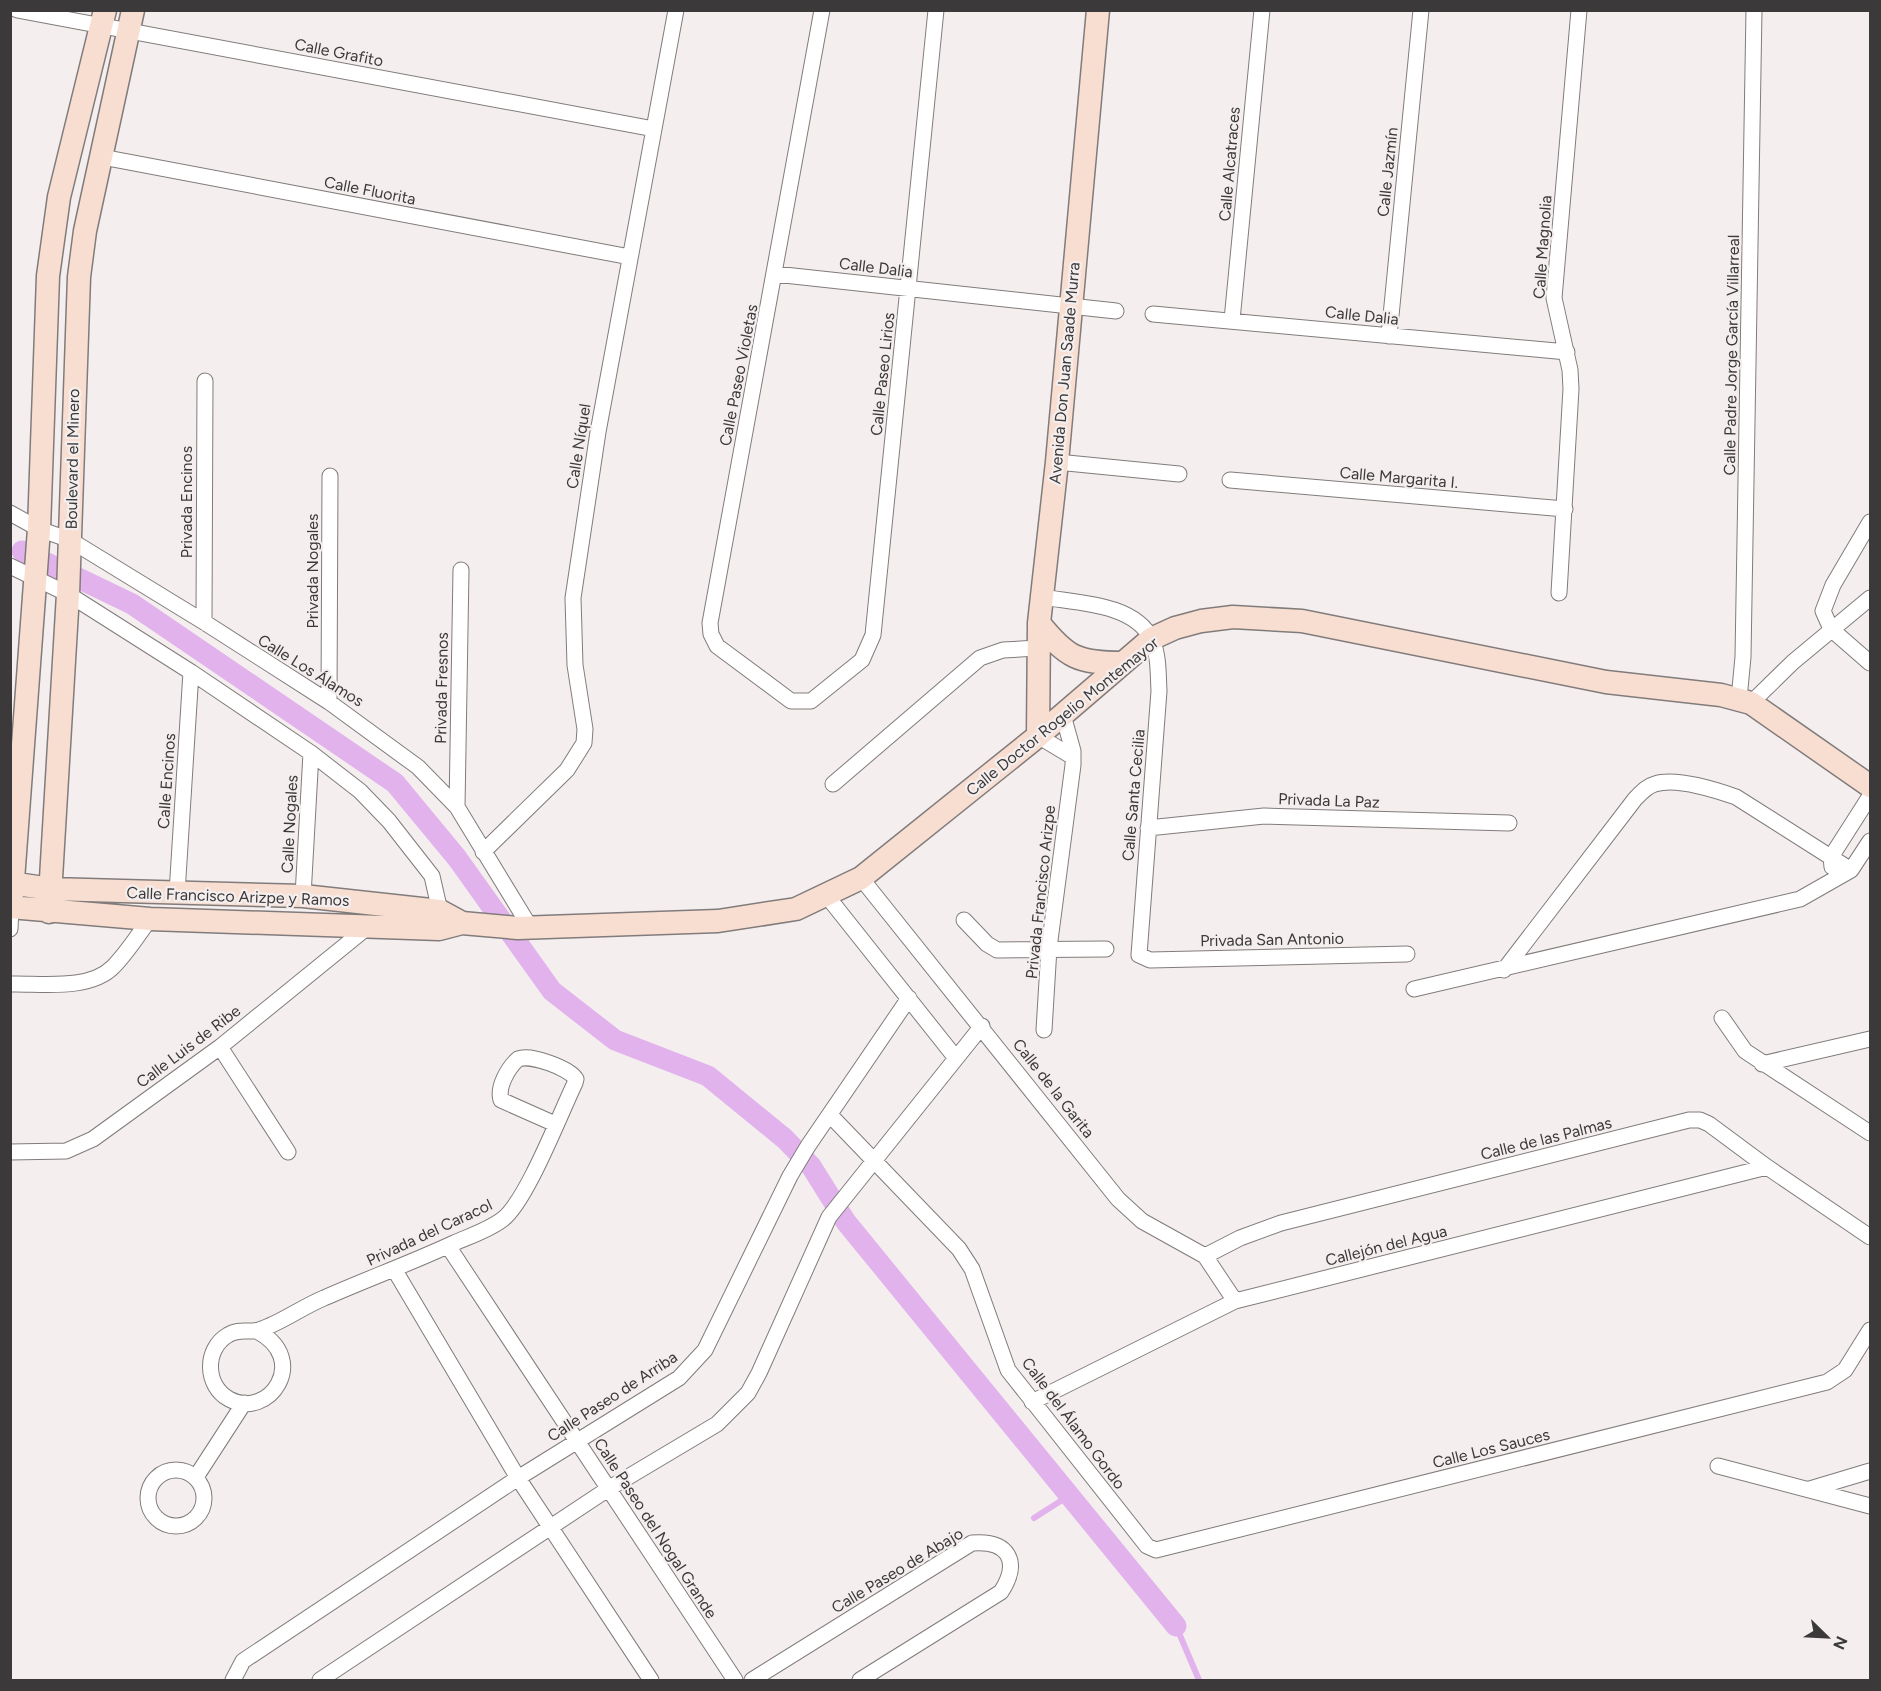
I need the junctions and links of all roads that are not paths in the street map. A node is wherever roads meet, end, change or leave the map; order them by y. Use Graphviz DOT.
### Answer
graph roads {
  1 [pos="17,10"];
  2 [pos="676,10"];
  3 [pos="822,10"];
  4 [pos="936,10"];
  5 [pos="1098,10"];
  6 [pos="1262,10"];
  7 [pos="1421,10"];
  8 [pos="1580,10"];
  9 [pos="1754,10"];
  10 [pos="103,18"];
  11 [pos="131,21"];
  12 [pos="654,129"];
  13 [pos="102,157"];
  14 [pos="630,257"];
  15 [pos="775,274"];
  16 [pos="909,289"];
  17 [pos="1070,306"];
  18 [pos="1116,310"];
  19 [pos="1153,314"];
  20 [pos="1232,320"];
  21 [pos="1389,336"];
  22 [pos="1567,352"];
  23 [pos="205,381"];
  24 [pos="1057,462"];
  25 [pos="1179,474"];
  26 [pos="330,476"];
  27 [pos="1230,480"];
  28 [pos="1565,509"];
  29 [pos="10,513"];
  30 [pos="1870,522"];
  31 [pos="39,529"];
  32 [pos="70,540"];
  33 [pos="10,566"];
  34 [pos="37,566"];
  35 [pos="461,570"];
  36 [pos="69,579"];
  37 [pos="1559,593"];
  38 [pos="1042,597"];
  39 [pos="1870,598"];
  40 [pos="204,622"];
  41 [pos="1039,623"];
  42 [pos="1831,629"];
  43 [pos="1151,639"];
  44 [pos="1038,648"];
  45 [pos="1122,663"];
  46 [pos="1870,663"];
  47 [pos="191,672"];
  48 [pos="1745,701"];
  49 [pos="329,702"];
  50 [pos="799,703"];
  51 [pos="1063,715"];
  52 [pos="1038,736"];
  53 [pos="311,753"];
  54 [pos="1073,757"];
  55 [pos="833,784"];
  56 [pos="1870,786"];
  57 [pos="1870,796"];
  58 [pos="457,807"];
  59 [pos="1509,823"];
  60 [pos="1148,828"];
  61 [pos="1870,841"];
  62 [pos="483,852"];
  63 [pos="1831,857"];
  64 [pos="1851,870"];
  65 [pos="861,878"];
  66 [pos="1833,879"];
  67 [pos="11,883"];
  68 [pos="51,889"];
  69 [pos="177,893"];
  70 [pos="303,896"];
  71 [pos="827,896"];
  72 [pos="11,907"];
  73 [pos="49,912"];
  74 [pos="150,919"];
  75 [pos="440,920"];
  76 [pos="964,920"];
  77 [pos="369,926"];
  78 [pos="524,927"];
  79 [pos="10,929"];
  80 [pos="1049,948"];
  81 [pos="1106,949"];
  82 [pos="1407,954"];
  83 [pos="1139,955"];
  84 [pos="1504,970"];
  85 [pos="10,984"];
  86 [pos="1414,989"];
  87 [pos="909,998"];
  88 [pos="1722,1018"];
  89 [pos="982,1026"];
  90 [pos="1044,1030"];
  91 [pos="1870,1039"];
  92 [pos="220,1047"];
  93 [pos="955,1057"];
  94 [pos="1762,1064"];
  95 [pos="830,1115"];
  96 [pos="555,1124"];
  97 [pos="1870,1133"];
  98 [pos="10,1152"];
  99 [pos="288,1152"];
  100 [pos="872,1161"];
  101 [pos="1767,1167"];
  102 [pos="1870,1237"];
  103 [pos="448,1246"];
  104 [pos="1205,1256"];
  105 [pos="394,1269"];
  106 [pos="1235,1301"];
  107 [pos="1870,1330"];
  108 [pos="257,1331"];
  109 [pos="1032,1402"];
  110 [pos="244,1403"];
  111 [pos="577,1440"];
  112 [pos="1718,1466"];
  113 [pos="1870,1471"];
  114 [pos="196,1477"];
  115 [pos="518,1478"];
  116 [pos="608,1489"];
  117 [pos="1809,1489"];
  118 [pos="1870,1506"];
  119 [pos="551,1526"];
  120 [pos="1151,1549"];
  121 [pos="233,1680"];
  122 [pos="320,1680"];
  123 [pos="651,1680"];
  124 [pos="735,1680"];
  125 [pos="752,1680"];
  126 [pos="860,1680"];
  1 -- 10 [label="street, Calle Grafito"];
  2 -- 12 [label="street, Calle Níquel"];
  3 -- 15 [label="street, Calle Paseo Violetas"];
  4 -- 16 [label="street, Calle Paseo Lirios"];
  5 -- 17 [label="street, Avenida Don Juan Saade Murra"];
  6 -- 20 [label="street, Calle Alcatraces"];
  7 -- 21 [label="street, Calle Jazmín"];
  8 -- 22 [label="street, Calle Magnolia"];
  9 -- 48 [label="street, Calle Padre Jorge García Villarreal"];
  10 -- 11 [label="street, Calle Grafito"];
  10 -- 31 [label="street, Boulevard el Minero"];
  11 -- 12 [label="street, Calle Grafito"];
  11 -- 13 [label="street, Boulevard el Minero"];
  12 -- 14 [label="street, Calle Níquel"];
  13 -- 14 [label="street, Calle Fluorita"];
  13 -- 32 [label="street, Boulevard el Minero"];
  14 -- 62 [label="street, Calle Níquel"];
  15 -- 16 [label="street, Calle Dalia"];
  15 -- 50 [label="street, Calle Paseo Violetas"];
  16 -- 17 [label="street, Calle Dalia"];
  16 -- 50 [label="street, Calle Paseo Lirios"];
  17 -- 18 [label="street, Calle Dalia"];
  17 -- 24 [label="street, Avenida Don Juan Saade Murra"];
  19 -- 20 [label="street, Calle Dalia"];
  20 -- 21 [label="street, Calle Dalia"];
  21 -- 22 [label="street, Calle Dalia"];
  22 -- 28 [label="street, Calle Magnolia"];
  23 -- 40 [label="street, Privada Encinos"];
  24 -- 25 [label="street"];
  24 -- 38 [label="street, Avenida Don Juan Saade Murra"];
  26 -- 49 [label="street, Privada Nogales"];
  27 -- 28 [label="street, Calle Margarita I."];
  28 -- 37 [label="street, Calle Magnolia"];
  29 -- 31 [label="street, Calle Los Álamos"];
  30 -- 42 [label="street"];
  31 -- 32 [label="street, Calle Los Álamos"];
  31 -- 34 [label="street, Boulevard el Minero"];
  32 -- 36 [label="street, Boulevard el Minero"];
  32 -- 40 [label="street, Calle Los Álamos"];
  33 -- 34 [label="street"];
  34 -- 36 [label="street"];
  34 -- 67 [label="street, Boulevard el Minero"];
  35 -- 58 [label="street, Privada Fresnos"];
  36 -- 47 [label="street"];
  36 -- 68 [label="street, Boulevard el Minero"];
  38 -- 41 [label="street, Avenida Don Juan Saade Murra"];
  38 -- 43 [label="street"];
  39 -- 42 [label="street"];
  40 -- 49 [label="street, Calle Los Álamos"];
  41 -- 44 [label="street, Avenida Don Juan Saade Murra"];
  41 -- 45 [label="street"];
  42 -- 46 [label="street"];
  42 -- 48 [label="street"];
  43 -- 45 [label="street, Calle Doctor Rogelio Montemayor"];
  43 -- 48 [label="street, Calle Doctor Rogelio Montemayor"];
  43 -- 60 [label="street, Calle Santa Cecilia"];
  44 -- 52 [label="street, Avenida Don Juan Saade Murra"];
  44 -- 55 [label="street"];
  45 -- 51 [label="street, Calle Doctor Rogelio Montemayor"];
  47 -- 53 [label="street"];
  47 -- 69 [label="street, Calle Encinos"];
  48 -- 56 [label="street"];
  49 -- 58 [label="street, Calle Los Álamos"];
  51 -- 52 [label="street, Calle Doctor Rogelio Montemayor"];
  51 -- 54 [label="street, Privada Francisco Arizpe"];
  52 -- 54 [label="street"];
  52 -- 65 [label="street, Calle Doctor Rogelio Montemayor"];
  53 -- 70 [label="street, Calle Nogales"];
  53 -- 75 [label="street"];
  54 -- 80 [label="street, Privada Francisco Arizpe"];
  57 -- 63 [label="street"];
  58 -- 62 [label="street, Calle Los Álamos"];
  59 -- 60 [label="street, Privada La Paz"];
  60 -- 83 [label="street, Calle Santa Cecilia"];
  61 -- 64 [label="street"];
  62 -- 78 [label="street, Calle Los Álamos"];
  63 -- 64 [label="street"];
  63 -- 66 [label="street"];
  63 -- 84 [label="street"];
  64 -- 66 [label="street"];
  65 -- 71 [label="street, Calle Doctor Rogelio Montemayor"];
  65 -- 89 [label="street, Calle de la Garita"];
  66 -- 84 [label="street"];
  67 -- 68 [label="street, Calle Francisco Arizpe y Ramos"];
  67 -- 72 [label="street, Boulevard el Minero"];
  68 -- 69 [label="street, Calle Francisco Arizpe y Ramos"];
  68 -- 73 [label="street, Boulevard el Minero"];
  69 -- 70 [label="street, Calle Francisco Arizpe y Ramos"];
  70 -- 75 [label="street, Calle Francisco Arizpe y Ramos"];
  71 -- 78 [label="street, Calle Doctor Rogelio Montemayor"];
  71 -- 87 [label="street"];
  72 -- 73 [label="street, Calle Francisco Arizpe y Ramos"];
  72 -- 79 [label="street"];
  73 -- 74 [label="street, Calle Francisco Arizpe y Ramos"];
  74 -- 77 [label="street, Calle Francisco Arizpe y Ramos"];
  74 -- 85 [label="street"];
  75 -- 77 [label="street, Calle Francisco Arizpe y Ramos"];
  75 -- 78 [label="street, Calle Francisco Arizpe y Ramos"];
  76 -- 80 [label="street"];
  77 -- 92 [label="street, Calle Luis de Ribe"];
  80 -- 81 [label="street"];
  80 -- 90 [label="street, Privada Francisco Arizpe"];
  82 -- 83 [label="street, Privada San Antonio"];
  84 -- 86 [label="street"];
  87 -- 93 [label="street"];
  87 -- 95 [label="street, Calle Paseo de Arriba"];
  88 -- 94 [label="street"];
  89 -- 93 [label="street"];
  89 -- 104 [label="street, Calle de la Garita"];
  91 -- 94 [label="street"];
  92 -- 98 [label="street, Calle Luis de Ribe"];
  92 -- 99 [label="street"];
  93 -- 100 [label="street"];
  94 -- 97 [label="street"];
  95 -- 100 [label="street, Calle del Álamo Gordo"];
  95 -- 111 [label="street, Calle Paseo de Arriba"];
  96 -- 96 [label="street, Privada del Caracol"];
  96 -- 103 [label="street, Privada del Caracol"];
  100 -- 109 [label="street, Calle del Álamo Gordo"];
  100 -- 116 [label="street"];
  101 -- 102 [label="street, Calle de las Palmas"];
  101 -- 104 [label="street, Calle de las Palmas"];
  101 -- 106 [label="street, Callejón del Agua"];
  103 -- 105 [label="street, Privada del Caracol"];
  103 -- 111 [label="street, Calle Paseo del Nogal Grande"];
  104 -- 106 [label="street, Calle de la Garita"];
  105 -- 108 [label="street, Privada del Caracol"];
  105 -- 115 [label="street"];
  106 -- 109 [label="street, Callejón del Agua"];
  107 -- 120 [label="street, Calle Los Sauces"];
  108 -- 110 [label="street"];
  108 -- 110 [label="street, Privada del Caracol"];
  109 -- 120 [label="street, Calle del Álamo Gordo"];
  110 -- 114 [label="street"];
  111 -- 115 [label="street, Calle Paseo de Arriba"];
  111 -- 116 [label="street, Calle Paseo del Nogal Grande"];
  112 -- 117 [label="street"];
  113 -- 117 [label="street"];
  115 -- 119 [label="street"];
  115 -- 121 [label="street, Calle Paseo de Arriba"];
  116 -- 119 [label="street"];
  116 -- 124 [label="street, Calle Paseo del Nogal Grande"];
  117 -- 118 [label="street"];
  119 -- 122 [label="street"];
  119 -- 123 [label="street"];
  125 -- 126 [label="street, Calle Paseo de Abajo"];
}
